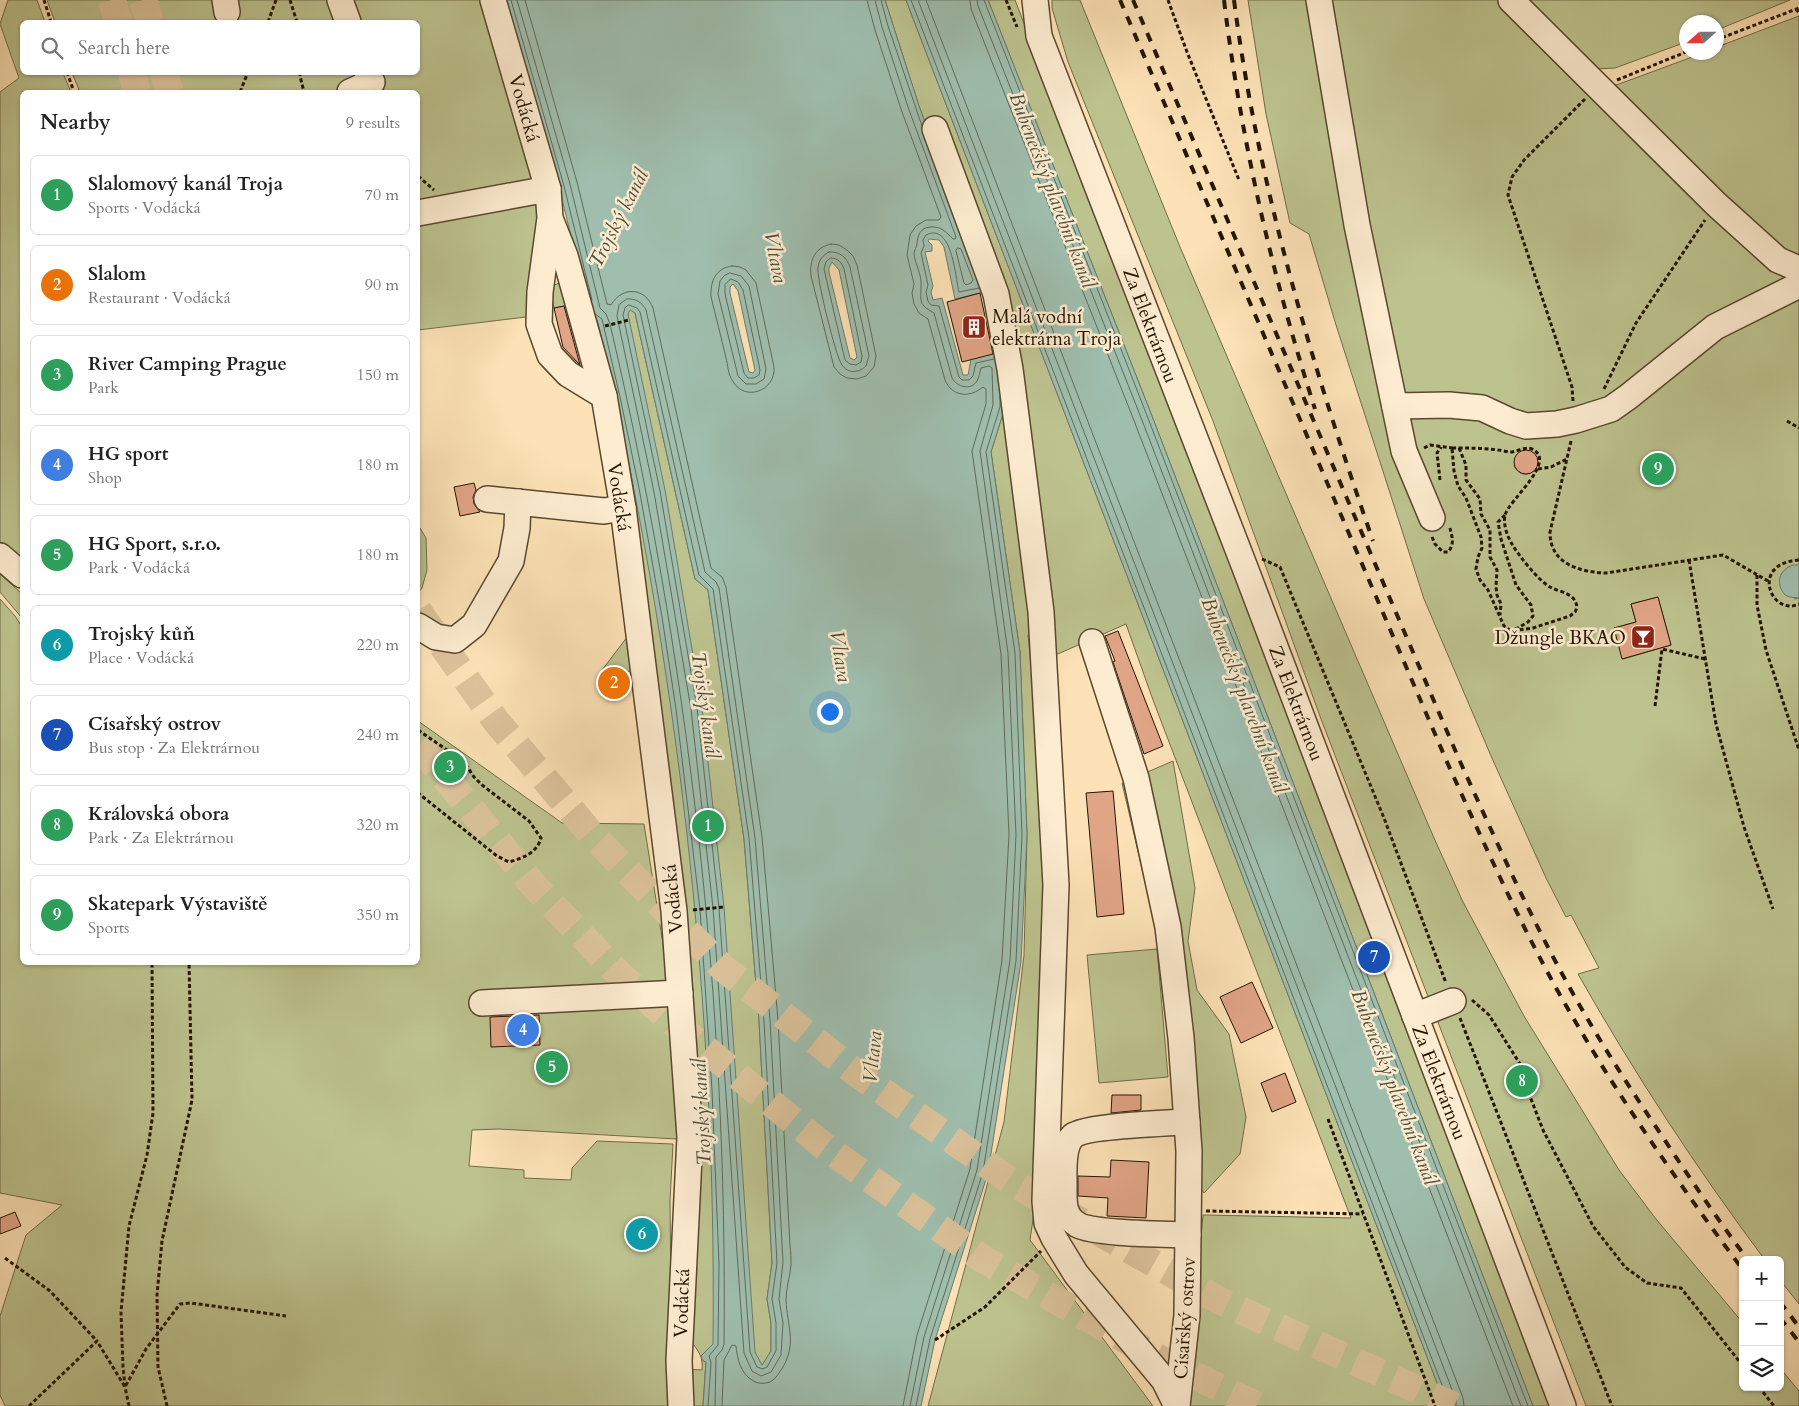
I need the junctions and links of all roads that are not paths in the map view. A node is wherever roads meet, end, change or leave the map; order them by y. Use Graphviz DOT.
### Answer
graph roads {
  1 [pos="340,0"];
  2 [pos="493,0"];
  3 [pos="1024,0"];
  4 [pos="1035,0"];
  5 [pos="1319,0"];
  6 [pos="1511,0"];
  7 [pos="347,20"];
  8 [pos="1028,34"];
  9 [pos="370,77"];
  10 [pos="353,90"];
  11 [pos="935,129"];
  12 [pos="548,189"];
  13 [pos="420,213"];
  14 [pos="550,218"];
  15 [pos="1789,264"];
  16 [pos="1799,285"];
  17 [pos="604,396"];
  18 [pos="1396,406"];
  19 [pos="487,499"];
  20 [pos="518,502"];
  21 [pos="623,508"];
  22 [pos="1432,518"];
  23 [pos="0,556"];
  24 [pos="20,574"];
  25 [pos="420,627"];
  26 [pos="1092,642"];
  27 [pos="680,993"];
  28 [pos="1453,1001"];
  29 [pos="482,1003"];
  30 [pos="1415,1016"];
  31 [pos="1187,1122"];
  32 [pos="1188,1222"];
  33 [pos="681,1406"];
  34 [pos="1177,1406"];
  35 [pos="1563,1406"];
  1 -- 7 [label="street"];
  2 -- 12 [label="street, Vodácká"];
  3 -- 8 [label="street"];
  4 -- 8 [label="street, Za Elektrárnou"];
  5 -- 18 [label="street"];
  6 -- 15 [label="street"];
  8 -- 30 [label="street, Za Elektrárnou"];
  9 -- 10 [label="street"];
  11 -- 34 [label="street"];
  12 -- 13 [label="street"];
  12 -- 14 [label="street, Vodácká"];
  14 -- 17 [label="street, Vodácká"];
  14 -- 17 [label="street, Vodácká"];
  16 -- 18 [label="street"];
  17 -- 21 [label="street, Vodácká"];
  18 -- 22 [label="street"];
  19 -- 20 [label="street"];
  20 -- 21 [label="street"];
  20 -- 25 [label="street"];
  21 -- 27 [label="street, Vodácká"];
  23 -- 24 [label="street"];
  26 -- 31 [label="street, Císařský ostrov"];
  27 -- 29 [label="street"];
  27 -- 33 [label="street, Vodácká"];
  28 -- 30 [label="street"];
  30 -- 35 [label="street, Za Elektrárnou"];
  31 -- 32 [label="street, Císařský ostrov"];
  31 -- 32 [label="street"];
  32 -- 34 [label="street, Císařský ostrov"];
}
